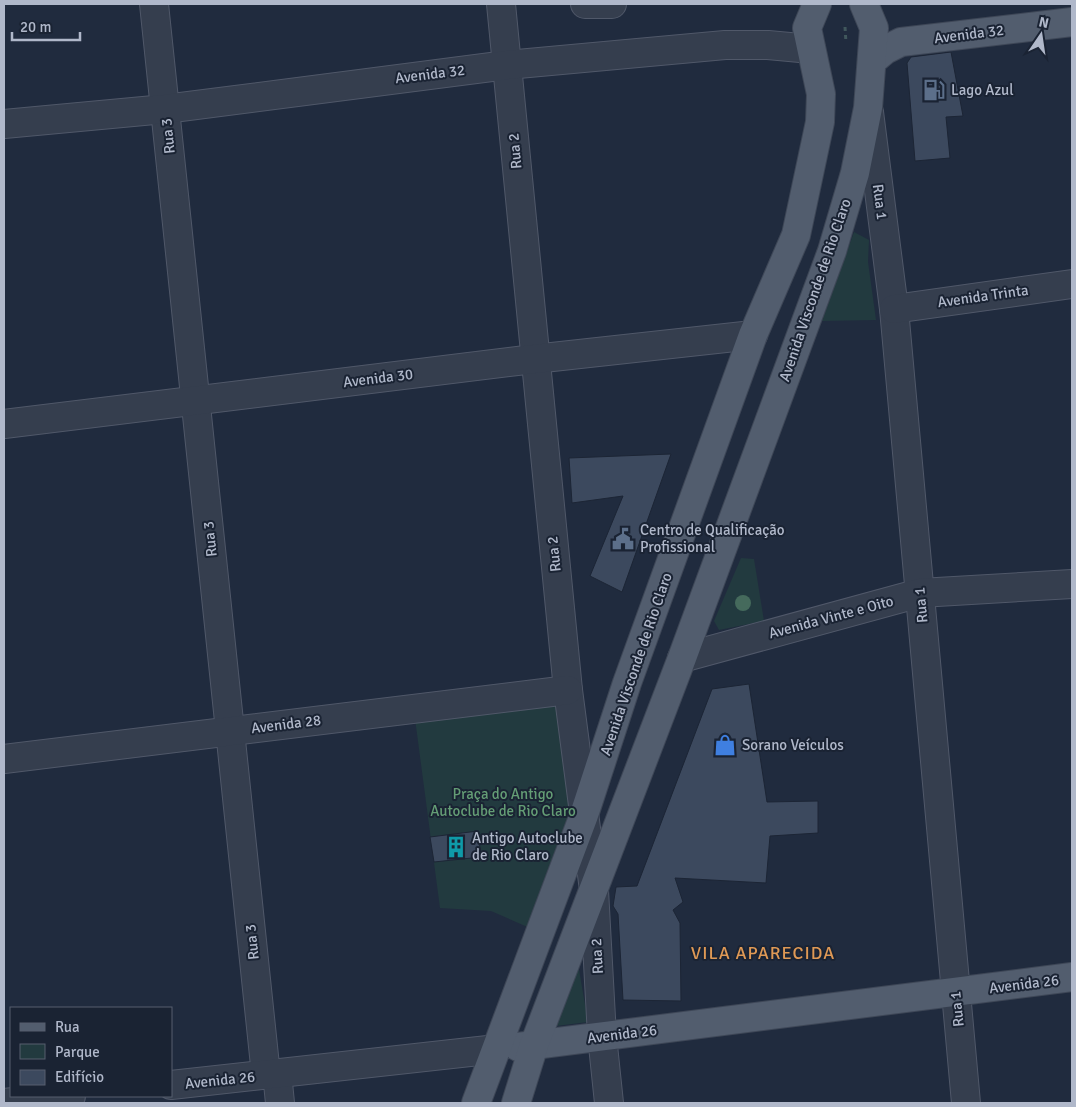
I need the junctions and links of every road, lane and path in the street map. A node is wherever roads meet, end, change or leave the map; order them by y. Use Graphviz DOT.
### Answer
graph roads {
  1 [pos="154,4"];
  2 [pos="501,4"];
  3 [pos="585,4"];
  4 [pos="612,4"];
  5 [pos="817,4"];
  6 [pos="864,4"];
  7 [pos="1072,22"];
  8 [pos="811,49"];
  9 [pos="872,62"];
  10 [pos="507,64"];
  11 [pos="868,108"];
  12 [pos="165,109"];
  13 [pos="4,124"];
  14 [pos="1072,284"];
  15 [pos="894,308"];
  16 [pos="753,335"];
  17 [pos="534,359"];
  18 [pos="195,400"];
  19 [pos="4,424"];
  20 [pos="1072,584"];
  21 [pos="920,593"];
  22 [pos="682,658"];
  23 [pos="568,690"];
  24 [pos="230,731"];
  25 [pos="4,759"];
  26 [pos="584,815"];
  27 [pos="594,890"];
  28 [pos="1072,978"];
  29 [pos="955,992"];
  30 [pos="602,1036"];
  31 [pos="534,1045"];
  32 [pos="497,1049"];
  33 [pos="272,1074"];
  34 [pos="172,1085"];
  35 [pos="61,1097"];
  36 [pos="4,1103"];
  37 [pos="280,1103"];
  38 [pos="476,1103"];
  39 [pos="516,1103"];
  40 [pos="609,1103"];
  41 [pos="966,1103"];
  1 -- 12 [label="street, Rua 3"];
  2 -- 10 [label="street, Rua 2"];
  3 -- 4 [label="street"];
  5 -- 8 [label="main road"];
  6 -- 9 [label="main road, Avenida Visconde de Rio Claro"];
  7 -- 9 [label="main road, Avenida 32"];
  8 -- 10 [label="street, Avenida 32"];
  8 -- 16 [label="main road, Avenida Visconde de Rio Claro"];
  9 -- 11 [label="main road, Avenida Visconde de Rio Claro"];
  10 -- 12 [label="street, Avenida 32"];
  10 -- 17 [label="street, Rua 2"];
  11 -- 15 [label="street, Rua 1"];
  11 -- 22 [label="main road, Avenida Visconde de Rio Claro"];
  12 -- 13 [label="street, Avenida 32"];
  12 -- 18 [label="street, Rua 3"];
  14 -- 15 [label="street, Avenida Trinta"];
  15 -- 21 [label="street, Rua 1"];
  16 -- 17 [label="street, Avenida 30"];
  16 -- 26 [label="main road, Avenida Visconde de Rio Claro"];
  17 -- 18 [label="street, Avenida 30"];
  17 -- 23 [label="street, Rua 2"];
  18 -- 19 [label="street, Avenida 30"];
  18 -- 24 [label="street, Rua 3"];
  20 -- 21 [label="street, Avenida Vinte e Oito"];
  21 -- 22 [label="street, Avenida Vinte e Oito"];
  21 -- 29 [label="street, Rua 1"];
  22 -- 27 [label="main road, Avenida Visconde de Rio Claro"];
  23 -- 24 [label="street, Avenida 28"];
  23 -- 26 [label="street, Rua 2"];
  24 -- 25 [label="street, Avenida 28"];
  24 -- 33 [label="street, Rua 3"];
  26 -- 27 [label="street, Rua 2"];
  26 -- 32 [label="main road, Avenida Visconde de Rio Claro"];
  27 -- 30 [label="street, Rua 2"];
  27 -- 31 [label="main road, Avenida Visconde de Rio Claro"];
  28 -- 29 [label="main road, Avenida 26"];
  29 -- 30 [label="main road, Avenida 26"];
  29 -- 41 [label="street, Rua 1"];
  30 -- 31 [label="main road, Avenida 26"];
  30 -- 40 [label="street, Rua 2"];
  31 -- 32 [label="main road, Avenida 26"];
  31 -- 39 [label="main road, Avenida Visconde de Rio Claro"];
  32 -- 33 [label="street, Avenida 26"];
  32 -- 38 [label="main road, Avenida Visconde de Rio Claro"];
  33 -- 34 [label="street, Avenida 26"];
  33 -- 37 [label="street, Rua 3"];
  35 -- 36 [label="street"];
}
